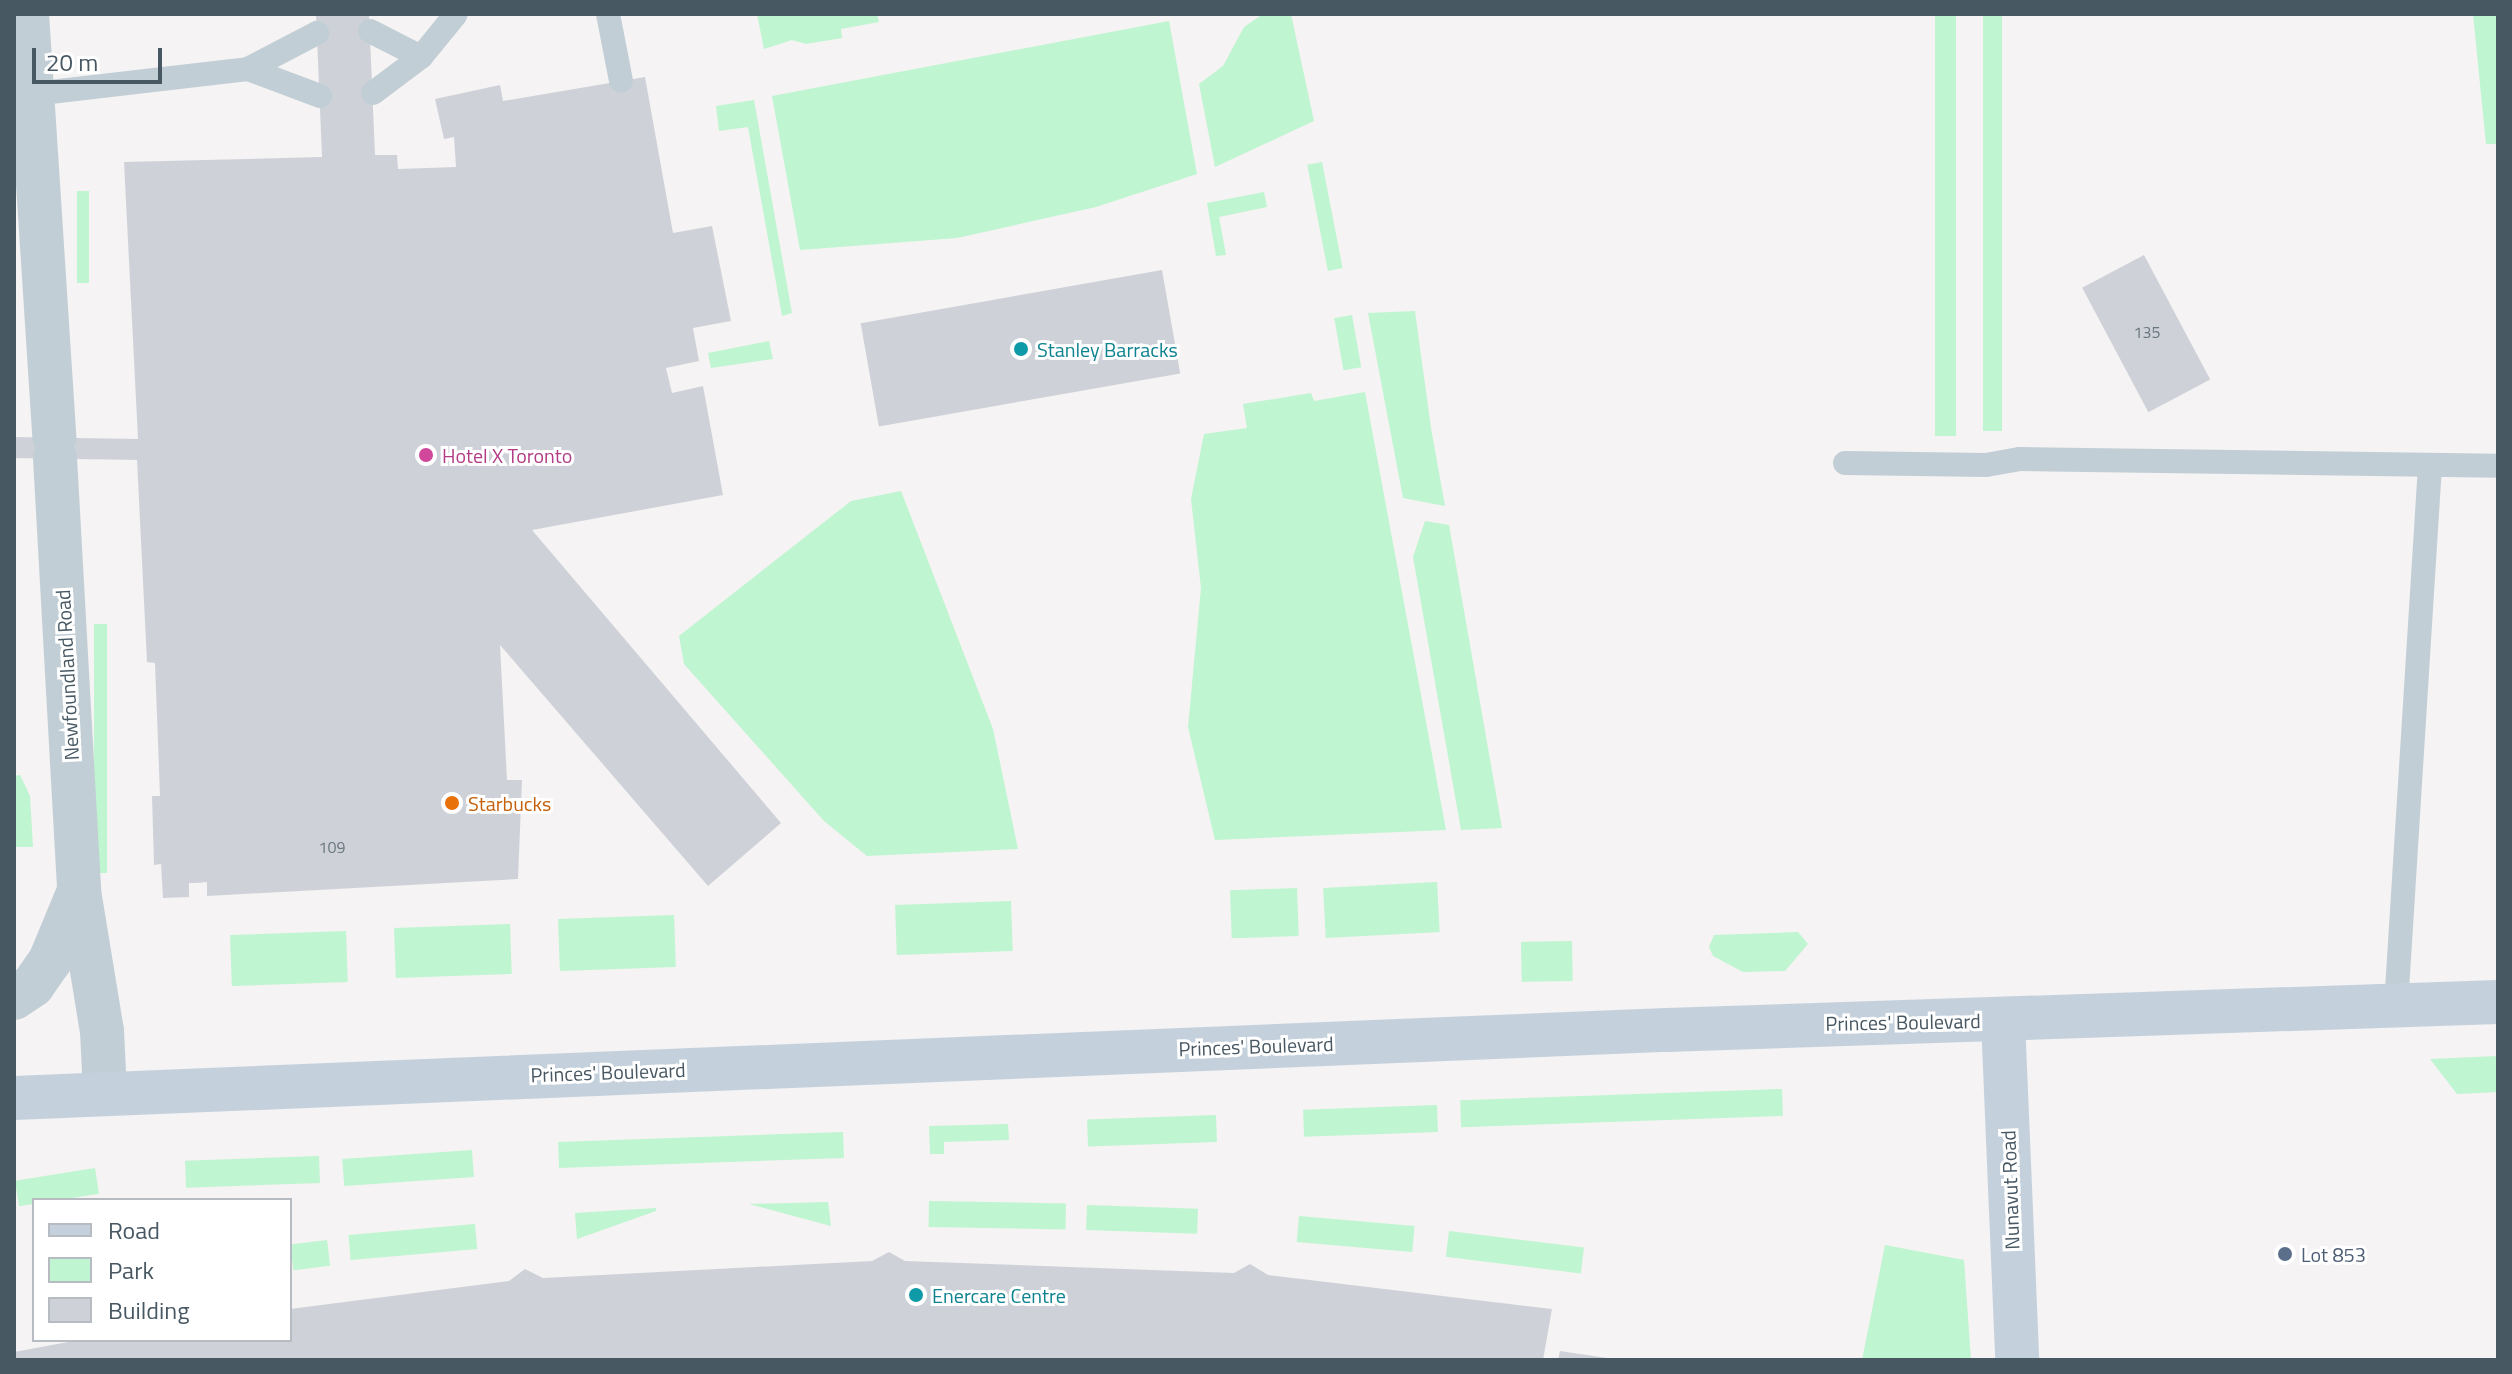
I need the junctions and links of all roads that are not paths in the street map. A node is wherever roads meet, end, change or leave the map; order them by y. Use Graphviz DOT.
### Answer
graph roads {
  1 [pos="27,14"];
  2 [pos="456,14"];
  3 [pos="608,14"];
  4 [pos="370,31"];
  5 [pos="317,33"];
  6 [pos="421,57"];
  7 [pos="248,69"];
  8 [pos="621,81"];
  9 [pos="373,93"];
  10 [pos="33,94"];
  11 [pos="320,96"];
  12 [pos="1845,463"];
  13 [pos="2430,466"];
  14 [pos="2498,466"];
  15 [pos="79,891"];
  16 [pos="14,998"];
  17 [pos="2498,1002"];
  18 [pos="2396,1006"];
  19 [pos="2003,1020"];
  20 [pos="105,1093"];
  21 [pos="14,1098"];
  22 [pos="2017,1360"];
  1 -- 10 [label="street, Newfoundland Road"];
  2 -- 6 [label="lane"];
  3 -- 8 [label="lane"];
  4 -- 6 [label="lane"];
  5 -- 7 [label="lane"];
  6 -- 9 [label="lane"];
  7 -- 10 [label="lane"];
  7 -- 11 [label="lane"];
  10 -- 15 [label="street, Newfoundland Road"];
  12 -- 13 [label="lane"];
  13 -- 14 [label="lane"];
  13 -- 18 [label="lane"];
  15 -- 16 [label="street, Newfoundland Road"];
  15 -- 20 [label="street, Newfoundland Road"];
  17 -- 18 [label="street, Princes' Boulevard"];
  18 -- 19 [label="street, Princes' Boulevard"];
  19 -- 20 [label="street, Princes' Boulevard"];
  19 -- 22 [label="street, Nunavut Road"];
  20 -- 21 [label="street, Princes' Boulevard"];
}
